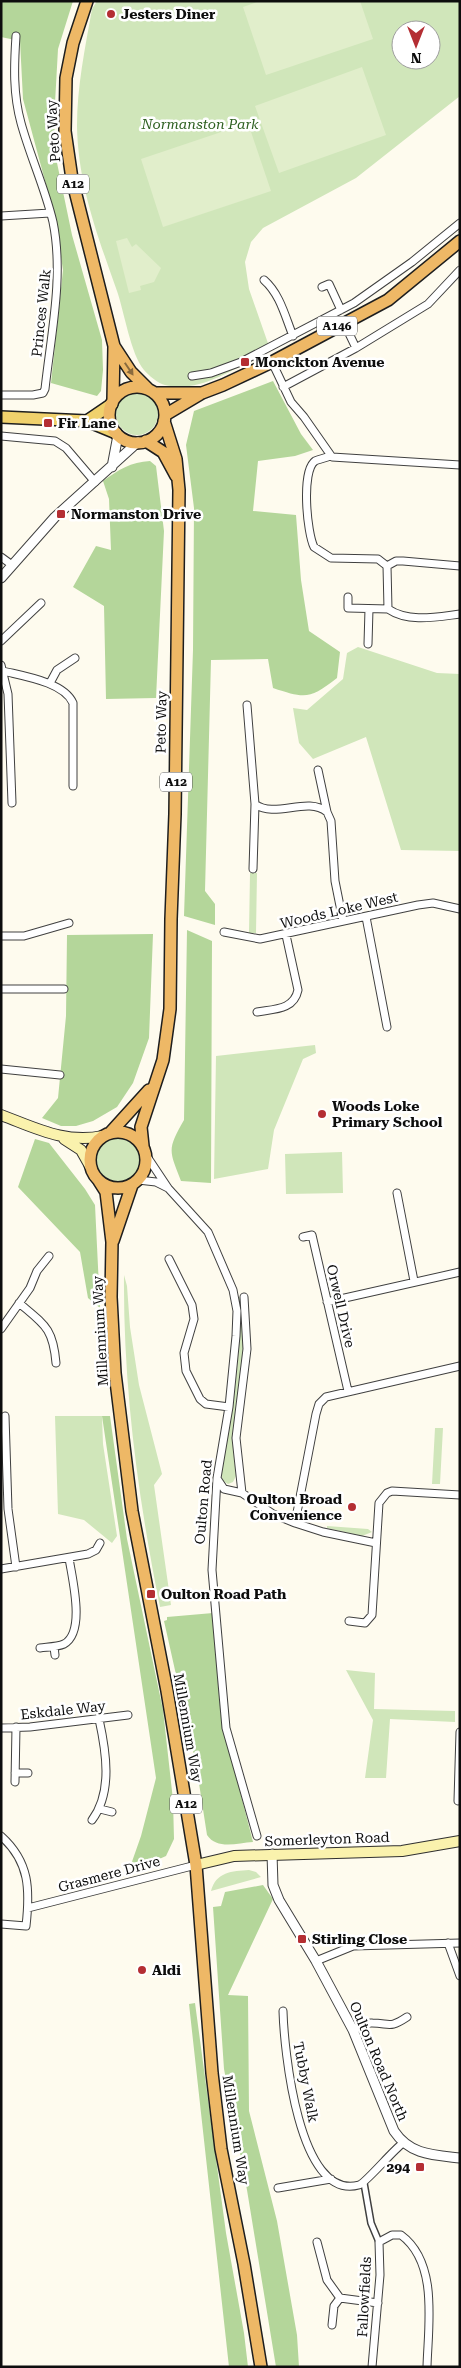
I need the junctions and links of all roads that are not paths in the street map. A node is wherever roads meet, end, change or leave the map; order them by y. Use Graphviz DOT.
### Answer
graph roads {
  1 [pos="87,1"];
  2 [pos="16,36"];
  3 [pos="50,213"];
  4 [pos="1,216"];
  5 [pos="460,223"];
  6 [pos="460,241"];
  7 [pos="460,270"];
  8 [pos="264,280"];
  9 [pos="322,287"];
  10 [pos="360,299"];
  11 [pos="341,310"];
  12 [pos="367,311"];
  13 [pos="344,323"];
  14 [pos="293,336"];
  15 [pos="114,346"];
  16 [pos="356,348"];
  17 [pos="272,362"];
  18 [pos="192,376"];
  19 [pos="283,387"];
  20 [pos="151,391"];
  21 [pos="202,393"];
  22 [pos="1,395"];
  23 [pos="113,402"];
  24 [pos="1,417"];
  25 [pos="165,418"];
  26 [pos="87,421"];
  27 [pos="117,434"];
  28 [pos="1,436"];
  29 [pos="142,442"];
  30 [pos="330,456"];
  31 [pos="460,466"];
  32 [pos="112,468"];
  33 [pos="178,480"];
  34 [pos="95,482"];
  35 [pos="1,556"];
  36 [pos="12,565"];
  37 [pos="387,566"];
  38 [pos="460,566"];
  39 [pos="1,578"];
  40 [pos="348,597"];
  41 [pos="41,603"];
  42 [pos="370,609"];
  43 [pos="388,609"];
  44 [pos="460,614"];
  45 [pos="1,641"];
  46 [pos="368,644"];
  47 [pos="75,658"];
  48 [pos="2,668"];
  49 [pos="50,683"];
  50 [pos="247,705"];
  51 [pos="318,770"];
  52 [pos="73,786"];
  53 [pos="12,803"];
  54 [pos="255,804"];
  55 [pos="327,812"];
  56 [pos="253,869"];
  57 [pos="460,909"];
  58 [pos="366,917"];
  59 [pos="344,921"];
  60 [pos="69,923"];
  61 [pos="224,932"];
  62 [pos="286,935"];
  63 [pos="1,936"];
  64 [pos="1,989"];
  65 [pos="64,990"];
  66 [pos="257,1012"];
  67 [pos="387,1027"];
  68 [pos="1,1068"];
  69 [pos="60,1075"];
  70 [pos="155,1082"];
  71 [pos="1,1115"];
  72 [pos="106,1134"];
  73 [pos="61,1137"];
  74 [pos="144,1150"];
  75 [pos="90,1166"];
  76 [pos="100,1181"];
  77 [pos="135,1182"];
  78 [pos="168,1188"];
  79 [pos="397,1193"];
  80 [pos="304,1237"];
  81 [pos="112,1242"];
  82 [pos="49,1256"];
  83 [pos="169,1259"];
  84 [pos="460,1272"];
  85 [pos="414,1281"];
  86 [pos="244,1298"];
  87 [pos="328,1302"];
  88 [pos="19,1303"];
  89 [pos="1,1329"];
  90 [pos="56,1363"];
  91 [pos="460,1366"];
  92 [pos="348,1391"];
  93 [pos="229,1407"];
  94 [pos="5,1416"];
  95 [pos="217,1478"];
  96 [pos="242,1492"];
  97 [pos="460,1495"];
  98 [pos="295,1524"];
  99 [pos="100,1543"];
  100 [pos="376,1543"];
  101 [pos="69,1558"];
  102 [pos="16,1567"];
  103 [pos="1,1569"];
  104 [pos="349,1621"];
  105 [pos="54,1646"];
  106 [pos="40,1648"];
  107 [pos="55,1656"];
  108 [pos="128,1715"];
  109 [pos="99,1719"];
  110 [pos="16,1727"];
  111 [pos="1,1728"];
  112 [pos="460,1732"];
  113 [pos="16,1773"];
  114 [pos="28,1773"];
  115 [pos="16,1782"];
  116 [pos="458,1802"];
  117 [pos="100,1809"];
  118 [pos="112,1812"];
  119 [pos="92,1820"];
  120 [pos="1,1836"];
  121 [pos="257,1836"];
  122 [pos="460,1841"];
  123 [pos="272,1854"];
  124 [pos="196,1865"];
  125 [pos="28,1908"];
  126 [pos="1,1924"];
  127 [pos="448,1943"];
  128 [pos="460,1943"];
  129 [pos="316,1961"];
  130 [pos="460,1976"];
  131 [pos="283,2011"];
  132 [pos="407,2017"];
  133 [pos="353,2030"];
  134 [pos="403,2143"];
  135 [pos="460,2158"];
  136 [pos="331,2179"];
  137 [pos="364,2183"];
  138 [pos="278,2188"];
  139 [pos="316,2242"];
  140 [pos="380,2242"];
  141 [pos="340,2298"];
  142 [pos="378,2303"];
  143 [pos="332,2324"];
  144 [pos="261,2367"];
  145 [pos="372,2367"];
  146 [pos="428,2367"];
  1 -- 15 [label="highway, Peto Way / A12"];
  2 -- 3 [label="street, Princes Walk"];
  3 -- 4 [label="street"];
  3 -- 22 [label="street, Princes Walk"];
  5 -- 10 [label="street"];
  6 -- 12 [label="highway, A146"];
  7 -- 16 [label="street"];
  8 -- 14 [label="street"];
  9 -- 11 [label="street"];
  10 -- 11 [label="street"];
  10 -- 12 [label="street"];
  11 -- 14 [label="street"];
  12 -- 13 [label="highway, A146"];
  13 -- 16 [label="street"];
  13 -- 17 [label="highway, A146"];
  14 -- 18 [label="street"];
  15 -- 20 [label="highway, Peto Way / A12, one-way"];
  15 -- 23 [label="highway, Peto Way / A12"];
  16 -- 19 [label="street"];
  17 -- 19 [label="street"];
  17 -- 21 [label="highway, A146"];
  19 -- 30 [label="street"];
  20 -- 21 [label="highway, A146"];
  20 -- 23 [label="highway"];
  20 -- 25 [label="highway"];
  21 -- 25 [label="highway, A146"];
  23 -- 26 [label="main road"];
  23 -- 27 [label="highway"];
  24 -- 26 [label="main road"];
  25 -- 29 [label="highway"];
  25 -- 33 [label="highway, Peto Way / A12"];
  26 -- 27 [label="main road"];
  27 -- 29 [label="highway"];
  27 -- 32 [label="street"];
  28 -- 34 [label="street"];
  29 -- 32 [label="street"];
  29 -- 33 [label="highway, Peto Way / A12"];
  30 -- 31 [label="street"];
  30 -- 37 [label="street"];
  32 -- 34 [label="street"];
  33 -- 70 [label="highway, Peto Way / A12"];
  34 -- 36 [label="street"];
  35 -- 36 [label="street"];
  36 -- 39 [label="street"];
  37 -- 38 [label="street"];
  37 -- 43 [label="street"];
  40 -- 42 [label="street"];
  41 -- 45 [label="street"];
  42 -- 43 [label="street"];
  42 -- 46 [label="street"];
  43 -- 44 [label="street"];
  47 -- 49 [label="street"];
  48 -- 49 [label="street"];
  48 -- 53 [label="street"];
  49 -- 52 [label="street"];
  50 -- 54 [label="street"];
  51 -- 55 [label="street"];
  54 -- 55 [label="street"];
  54 -- 56 [label="street"];
  55 -- 59 [label="street"];
  57 -- 58 [label="street, Woods Loke West"];
  58 -- 59 [label="street, Woods Loke West"];
  58 -- 67 [label="street"];
  59 -- 62 [label="street, Woods Loke West"];
  60 -- 63 [label="street"];
  61 -- 62 [label="street, Woods Loke West"];
  62 -- 66 [label="street"];
  64 -- 65 [label="street"];
  68 -- 69 [label="street"];
  70 -- 72 [label="highway, Peto Way / A12"];
  70 -- 74 [label="highway, Peto Way / A12"];
  71 -- 73 [label="main road"];
  72 -- 73 [label="main road"];
  72 -- 74 [label="highway"];
  72 -- 75 [label="highway"];
  73 -- 75 [label="main road"];
  74 -- 77 [label="highway"];
  74 -- 78 [label="street, Oulton Road"];
  75 -- 76 [label="highway"];
  76 -- 77 [label="highway"];
  76 -- 81 [label="highway, Millennium Way / A12"];
  77 -- 78 [label="street"];
  77 -- 81 [label="highway, Millennium Way / A12"];
  78 -- 93 [label="street, Oulton Road"];
  79 -- 85 [label="street"];
  80 -- 87 [label="street, Orwell Drive"];
  81 -- 124 [label="highway, Millennium Way / A12"];
  82 -- 88 [label="street"];
  83 -- 93 [label="street"];
  84 -- 85 [label="street"];
  85 -- 87 [label="street"];
  86 -- 96 [label="street"];
  87 -- 92 [label="street, Orwell Drive"];
  88 -- 89 [label="street"];
  88 -- 90 [label="street"];
  91 -- 92 [label="street"];
  92 -- 98 [label="street"];
  93 -- 95 [label="street, Oulton Road"];
  94 -- 102 [label="street"];
  95 -- 96 [label="street"];
  95 -- 121 [label="street, Oulton Road"];
  96 -- 98 [label="street"];
  97 -- 100 [label="street"];
  98 -- 100 [label="street"];
  99 -- 101 [label="street"];
  100 -- 104 [label="street"];
  101 -- 102 [label="street"];
  101 -- 105 [label="street"];
  102 -- 103 [label="street"];
  105 -- 106 [label="street"];
  105 -- 107 [label="street"];
  108 -- 109 [label="street, Eskdale Way"];
  109 -- 110 [label="street, Eskdale Way"];
  109 -- 117 [label="street"];
  110 -- 111 [label="street, Eskdale Way"];
  110 -- 113 [label="street"];
  112 -- 116 [label="street"];
  113 -- 114 [label="street"];
  113 -- 115 [label="street"];
  117 -- 118 [label="street"];
  117 -- 119 [label="street"];
  120 -- 125 [label="street"];
  122 -- 123 [label="main road, Somerleyton Road"];
  123 -- 124 [label="main road, Somerleyton Road"];
  123 -- 129 [label="street, Oulton Road North"];
  124 -- 125 [label="street, Grasmere Drive"];
  124 -- 144 [label="highway, Millennium Way / A12"];
  125 -- 126 [label="street"];
  127 -- 128 [label="street"];
  127 -- 129 [label="street"];
  127 -- 130 [label="street"];
  129 -- 133 [label="street, Oulton Road North"];
  131 -- 136 [label="street, Tubby Walk"];
  132 -- 133 [label="street"];
  133 -- 134 [label="street, Oulton Road North"];
  134 -- 135 [label="street"];
  134 -- 137 [label="street"];
  136 -- 137 [label="street"];
  136 -- 138 [label="street"];
  137 -- 140 [label="street"];
  139 -- 141 [label="street"];
  140 -- 142 [label="street, Fallowfields"];
  140 -- 146 [label="street, Fallowfields"];
  141 -- 142 [label="street"];
  141 -- 143 [label="street"];
  142 -- 145 [label="street, Fallowfields"];
}
